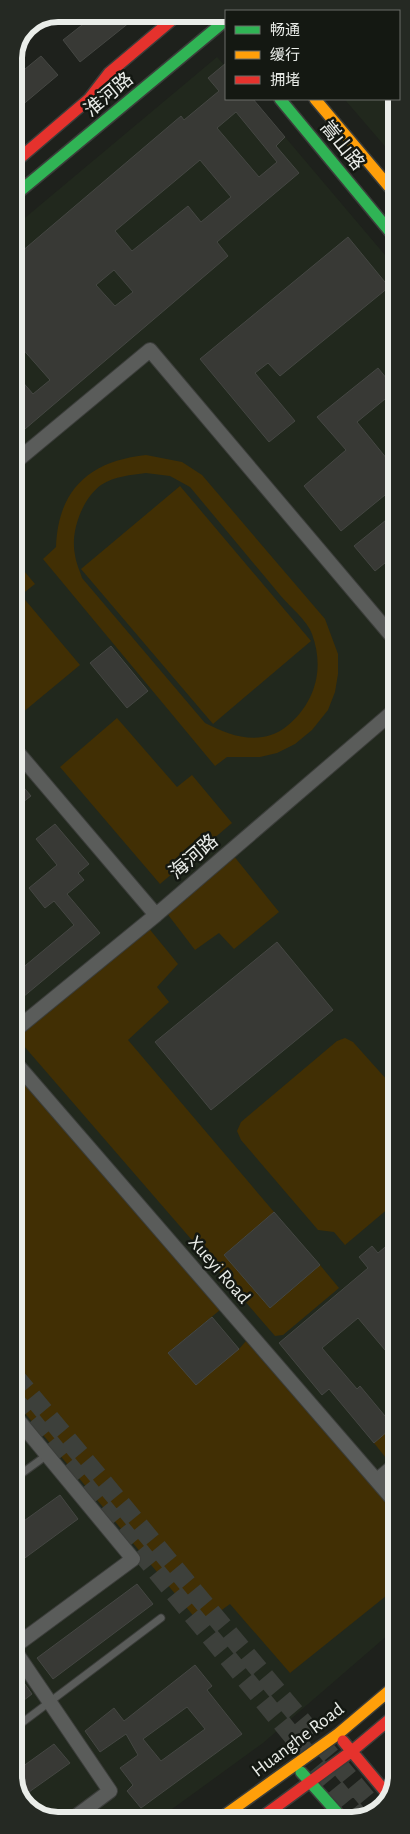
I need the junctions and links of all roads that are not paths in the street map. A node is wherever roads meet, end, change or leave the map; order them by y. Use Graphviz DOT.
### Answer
graph roads {
  1 [pos="169,22"];
  2 [pos="224,26"];
  3 [pos="281,100"];
  4 [pos="316,100"];
  5 [pos="22,156"];
  6 [pos="388,186"];
  7 [pos="22,190"];
  8 [pos="388,229"];
  9 [pos="22,456"];
  10 [pos="388,632"];
  11 [pos="388,716"];
  12 [pos="22,757"];
  13 [pos="156,915"];
  14 [pos="22,1024"];
  15 [pos="22,1070"];
  16 [pos="22,1425"];
  17 [pos="47,1455"];
  18 [pos="388,1471"];
  19 [pos="22,1473"];
  20 [pos="377,1480"];
  21 [pos="388,1493"];
  22 [pos="162,1618"];
  23 [pos="22,1640"];
  24 [pos="22,1663"];
  25 [pos="388,1692"];
  26 [pos="49,1702"];
  27 [pos="388,1721"];
  28 [pos="22,1722"];
  29 [pos="338,1734"];
  30 [pos="352,1751"];
  31 [pos="295,1765"];
  32 [pos="310,1782"];
  33 [pos="384,1790"];
  34 [pos="83,1811"];
  35 [pos="230,1812"];
  36 [pos="279,1812"];
  37 [pos="336,1812"];
  1 -- 5 [label="main road, 淮河路"];
  2 -- 7 [label="main road, 淮河路"];
  3 -- 8 [label="main road, 嵩山路"];
  4 -- 6 [label="main road"];
  9 -- 10 [label="street"];
  11 -- 13 [label="street, 海河路"];
  12 -- 13 [label="street"];
  13 -- 14 [label="street, 海河路"];
  15 -- 20 [label="street, Xueyi Road"];
  16 -- 17 [label="street"];
  17 -- 19 [label="lane"];
  17 -- 23 [label="street"];
  18 -- 20 [label="street"];
  20 -- 21 [label="street, Xueyi Road"];
  22 -- 26 [label="lane"];
  24 -- 26 [label="street"];
  25 -- 29 [label="main road, Huanghe Road"];
  26 -- 28 [label="lane"];
  26 -- 34 [label="street"];
  27 -- 30 [label="main road"];
  29 -- 30 [label="main road"];
  29 -- 31 [label="main road, Huanghe Road"];
  30 -- 32 [label="main road"];
  30 -- 33 [label="main road"];
  31 -- 32 [label="main road"];
  31 -- 35 [label="main road, Huanghe Road"];
  32 -- 36 [label="main road"];
  32 -- 37 [label="main road"];
}
